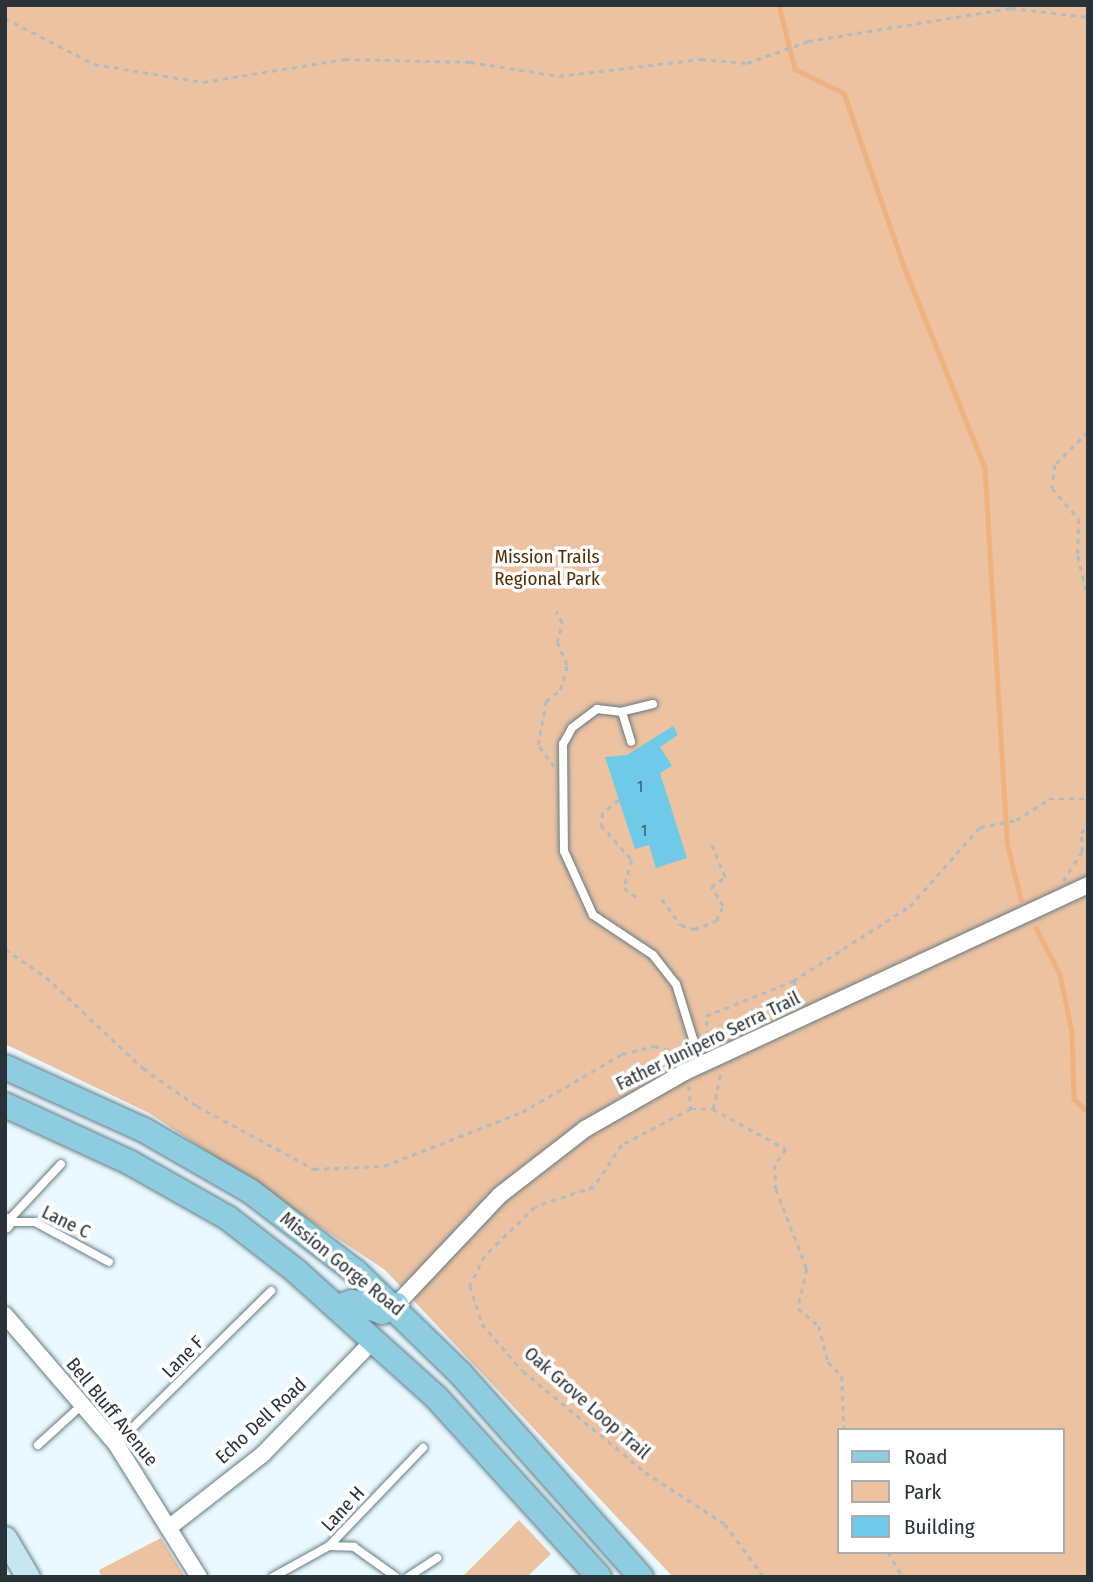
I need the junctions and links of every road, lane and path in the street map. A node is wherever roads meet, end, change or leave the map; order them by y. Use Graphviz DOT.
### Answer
graph roads {
  1 [pos="1088,17"];
  2 [pos="5,18"];
  3 [pos="1088,432"];
  4 [pos="1088,598"];
  5 [pos="556,611"];
  6 [pos="653,704"];
  7 [pos="622,712"];
  8 [pos="631,741"];
  9 [pos="563,768"];
  10 [pos="1088,799"];
  11 [pos="619,800"];
  12 [pos="1088,825"];
  13 [pos="710,841"];
  14 [pos="1088,885"];
  15 [pos="1069,894"];
  16 [pos="638,898"];
  17 [pos="662,899"];
  18 [pos="5,949"];
  19 [pos="794,980"];
  20 [pos="806,1015"];
  21 [pos="713,1051"];
  22 [pos="699,1057"];
  23 [pos="5,1067"];
  24 [pos="684,1073"];
  25 [pos="5,1105"];
  26 [pos="691,1109"];
  27 [pos="713,1109"];
  28 [pos="61,1164"];
  29 [pos="6,1222"];
  30 [pos="109,1262"];
  31 [pos="271,1291"];
  32 [pos="396,1305"];
  33 [pos="337,1307"];
  34 [pos="5,1315"];
  35 [pos="374,1340"];
  36 [pos="82,1405"];
  37 [pos="844,1428"];
  38 [pos="116,1444"];
  39 [pos="38,1445"];
  40 [pos="423,1448"];
  41 [pos="171,1526"];
  42 [pos="5,1538"];
  43 [pos="329,1546"];
  44 [pos="889,1554"];
  45 [pos="437,1558"];
  46 [pos="28,1577"];
  47 [pos="199,1577"];
  48 [pos="273,1577"];
  49 [pos="396,1577"];
  50 [pos="408,1577"];
  51 [pos="599,1577"];
  52 [pos="641,1577"];
  53 [pos="764,1577"];
  54 [pos="903,1577"];
  1 -- 2 [label="path"];
  3 -- 4 [label="path"];
  5 -- 9 [label="path"];
  6 -- 7 [label="lane"];
  7 -- 8 [label="lane"];
  7 -- 9 [label="lane"];
  9 -- 22 [label="lane"];
  10 -- 19 [label="path"];
  11 -- 16 [label="path"];
  12 -- 15 [label="path"];
  13 -- 17 [label="path"];
  14 -- 15 [label="street, Father Junipero Serra Trail"];
  15 -- 20 [label="street, Father Junipero Serra Trail"];
  18 -- 22 [label="path"];
  19 -- 20 [label="path"];
  19 -- 21 [label="path"];
  20 -- 21 [label="street, Father Junipero Serra Trail"];
  21 -- 22 [label="street, Father Junipero Serra Trail"];
  21 -- 22 [label="path"];
  21 -- 27 [label="path"];
  22 -- 24 [label="street, Father Junipero Serra Trail"];
  23 -- 32 [label="main road, Mission Gorge Road"];
  24 -- 26 [label="path"];
  24 -- 32 [label="street, Father Junipero Serra Trail"];
  25 -- 33 [label="main road, Mission Gorge Road"];
  26 -- 27 [label="path"];
  26 -- 53 [label="path, Oak Grove Loop Trail"];
  27 -- 37 [label="path"];
  28 -- 29 [label="lane"];
  29 -- 30 [label="lane, Lane C"];
  31 -- 38 [label="lane, Lane F"];
  32 -- 33 [label="main road"];
  32 -- 52 [label="main road, Mission Gorge Road"];
  33 -- 35 [label="main road, Mission Gorge Road"];
  34 -- 36 [label="street, Bell Bluff Avenue"];
  35 -- 41 [label="street, Echo Dell Road"];
  35 -- 51 [label="main road, Mission Gorge Road"];
  36 -- 38 [label="street, Bell Bluff Avenue"];
  36 -- 39 [label="lane"];
  38 -- 41 [label="street, Bell Bluff Avenue"];
  40 -- 43 [label="lane, Lane H"];
  41 -- 47 [label="street, Bell Bluff Avenue"];
  42 -- 46 [label="main road"];
  43 -- 48 [label="lane, Lane H"];
  43 -- 49 [label="lane"];
  44 -- 54 [label="path"];
  45 -- 50 [label="lane"];
}
